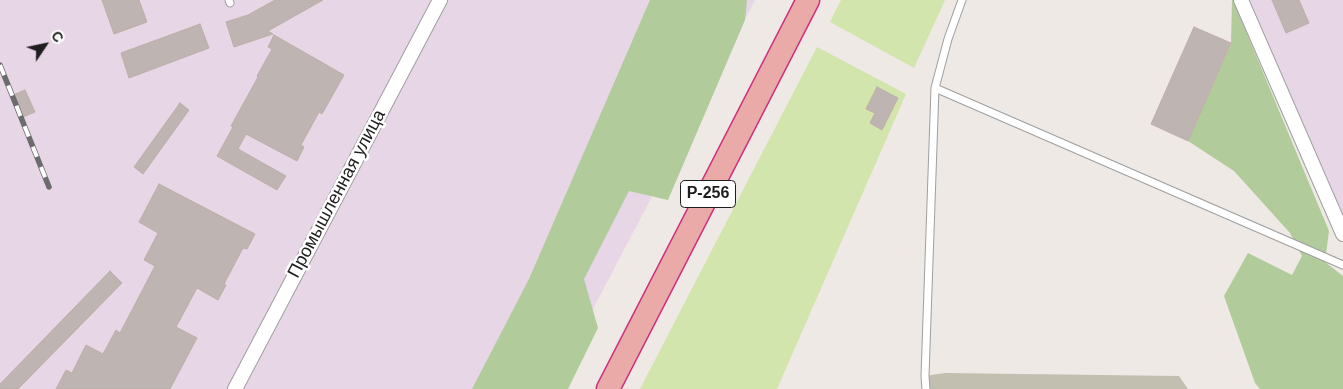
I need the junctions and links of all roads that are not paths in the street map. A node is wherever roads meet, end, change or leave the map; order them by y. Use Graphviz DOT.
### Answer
graph roads {
  1 [pos="440,0"];
  2 [pos="808,0"];
  3 [pos="962,0"];
  4 [pos="1241,0"];
  5 [pos="935,88"];
  6 [pos="1343,234"];
  7 [pos="1343,265"];
  8 [pos="234,389"];
  9 [pos="608,389"];
  10 [pos="926,389"];
  1 -- 8 [label="street, Промышленная улица"];
  2 -- 9 [label="highway, Р-256"];
  3 -- 5 [label="lane"];
  4 -- 6 [label="street"];
  5 -- 7 [label="lane"];
  5 -- 10 [label="lane"];
}
